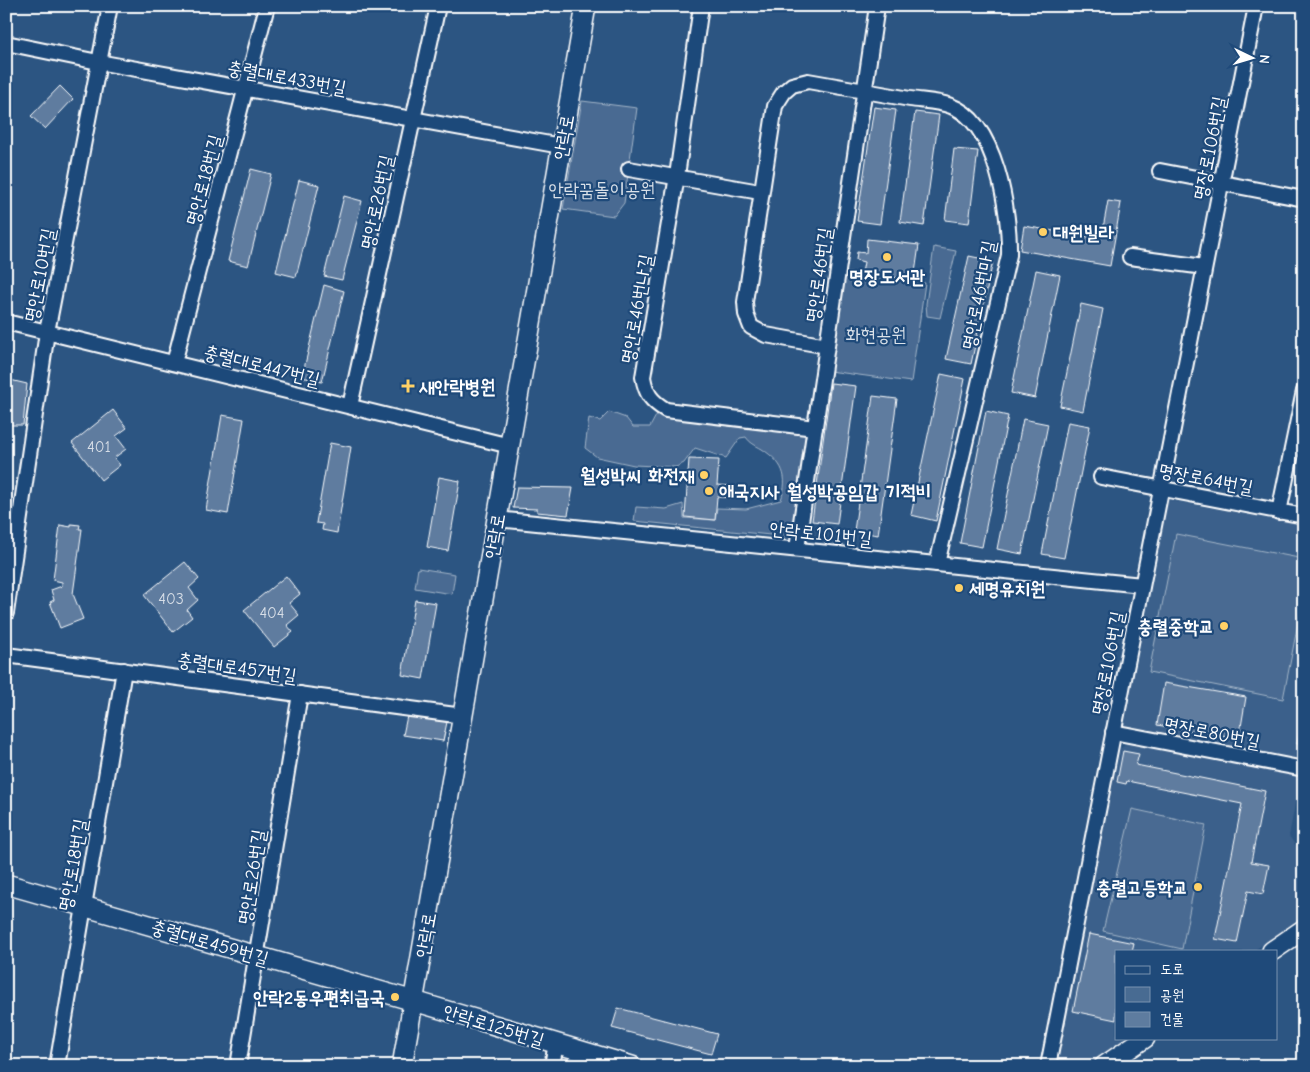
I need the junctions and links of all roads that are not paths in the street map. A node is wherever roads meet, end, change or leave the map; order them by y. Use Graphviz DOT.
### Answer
graph roads {
  1 [pos="110,6"];
  2 [pos="267,6"];
  3 [pos="438,6"];
  4 [pos="586,6"];
  5 [pos="701,6"];
  6 [pos="877,6"];
  7 [pos="1256,6"];
  8 [pos="6,43"];
  9 [pos="98,62"];
  10 [pos="246,89"];
  11 [pos="865,91"];
  12 [pos="413,119"];
  13 [pos="561,146"];
  14 [pos="629,169"];
  15 [pos="1160,172"];
  16 [pos="677,176"];
  17 [pos="1221,183"];
  18 [pos="760,192"];
  19 [pos="1304,199"];
  20 [pos="1130,257"];
  21 [pos="1204,267"];
  22 [pos="6,322"];
  23 [pos="47,332"];
  24 [pos="827,346"];
  25 [pos="174,363"];
  26 [pos="1304,391"];
  27 [pos="350,406"];
  28 [pos="815,428"];
  29 [pos="510,446"];
  30 [pos="1101,477"];
  31 [pos="1161,489"];
  32 [pos="1279,512"];
  33 [pos="1304,516"];
  34 [pos="497,519"];
  35 [pos="797,549"];
  36 [pos="937,564"];
  37 [pos="1142,585"];
  38 [pos="6,613"];
  39 [pos="6,655"];
  40 [pos="124,670"];
  41 [pos="300,694"];
  42 [pos="463,716"];
  43 [pos="1113,732"];
  44 [pos="1304,769"];
  45 [pos="6,884"];
  46 [pos="84,906"];
  47 [pos="1304,929"];
  48 [pos="1273,950"];
  49 [pos="257,956"];
  50 [pos="414,1001"];
  51 [pos="1141,1040"];
  52 [pos="556,1043"];
  53 [pos="57,1066"];
  54 [pos="238,1066"];
  55 [pos="402,1066"];
  56 [pos="552,1066"];
  57 [pos="632,1066"];
  58 [pos="1048,1066"];
  59 [pos="1104,1066"];
  1 -- 9 [label="street, 명안로10번길"];
  2 -- 10 [label="street, 명안로18번길"];
  3 -- 12 [label="street, 명안로26번길"];
  4 -- 13 [label="main road, 안락로"];
  5 -- 16 [label="street, 명안로46번나길"];
  6 -- 11 [label="street, 명안로46번길"];
  7 -- 17 [label="street, 명장로106번길"];
  8 -- 9 [label="street, 충렬대로433번길"];
  9 -- 10 [label="street, 충렬대로433번길"];
  9 -- 23 [label="street, 명안로10번길"];
  10 -- 12 [label="street, 충렬대로433번길"];
  10 -- 25 [label="street, 명안로18번길"];
  11 -- 18 [label="street, 명안로46번마길"];
  11 -- 24 [label="street, 명안로46번길"];
  11 -- 36 [label="street, 명안로46번마길"];
  12 -- 13 [label="street, 충렬대로433번길"];
  12 -- 27 [label="street, 명안로26번길"];
  13 -- 29 [label="main road, 안락로"];
  14 -- 16 [label="street"];
  15 -- 17 [label="street"];
  16 -- 18 [label="street"];
  16 -- 28 [label="street, 명안로46번나길"];
  17 -- 19 [label="street"];
  17 -- 21 [label="street, 명장로106번길"];
  18 -- 24 [label="street, 명안로46번마길"];
  20 -- 21 [label="street"];
  21 -- 31 [label="street, 명장로106번길"];
  22 -- 23 [label="street, 충렬대로447번길"];
  23 -- 25 [label="street, 충렬대로447번길"];
  23 -- 38 [label="street, 명안로10번길"];
  24 -- 28 [label="street, 명안로46번길"];
  25 -- 27 [label="street, 충렬대로447번길"];
  26 -- 32 [label="street"];
  27 -- 29 [label="street, 충렬대로447번길"];
  28 -- 35 [label="street, 명안로46번길"];
  29 -- 34 [label="main road, 안락로"];
  30 -- 31 [label="street, 명장로64번길"];
  31 -- 32 [label="street, 명장로64번길"];
  31 -- 37 [label="street, 명장로106번길"];
  32 -- 33 [label="street, 명장로64번길"];
  34 -- 35 [label="street, 안락로101번길"];
  34 -- 42 [label="main road, 안락로"];
  35 -- 36 [label="street, 안락로101번길"];
  36 -- 37 [label="street, 안락로101번길"];
  37 -- 43 [label="street, 명장로106번길"];
  39 -- 40 [label="street, 충렬대로457번길"];
  40 -- 41 [label="street, 충렬대로457번길"];
  40 -- 46 [label="street, 명안로18번길"];
  41 -- 42 [label="street, 충렬대로457번길"];
  41 -- 49 [label="street, 명안로26번길"];
  42 -- 50 [label="main road, 안락로"];
  43 -- 44 [label="street, 명장로80번길"];
  43 -- 58 [label="street, 명장로106번길"];
  45 -- 46 [label="main road, 충렬대로459번길"];
  46 -- 49 [label="main road, 충렬대로459번길"];
  46 -- 53 [label="street, 명안로18번길"];
  47 -- 48 [label="main road"];
  49 -- 50 [label="main road, 충렬대로459번길"];
  49 -- 54 [label="street, 명안로26번길"];
  50 -- 52 [label="main road, 안락로125번길"];
  50 -- 55 [label="main road, 안락로"];
  51 -- 59 [label="main road"];
  52 -- 56 [label="street"];
  52 -- 57 [label="main road, 안락로125번길"];
}
